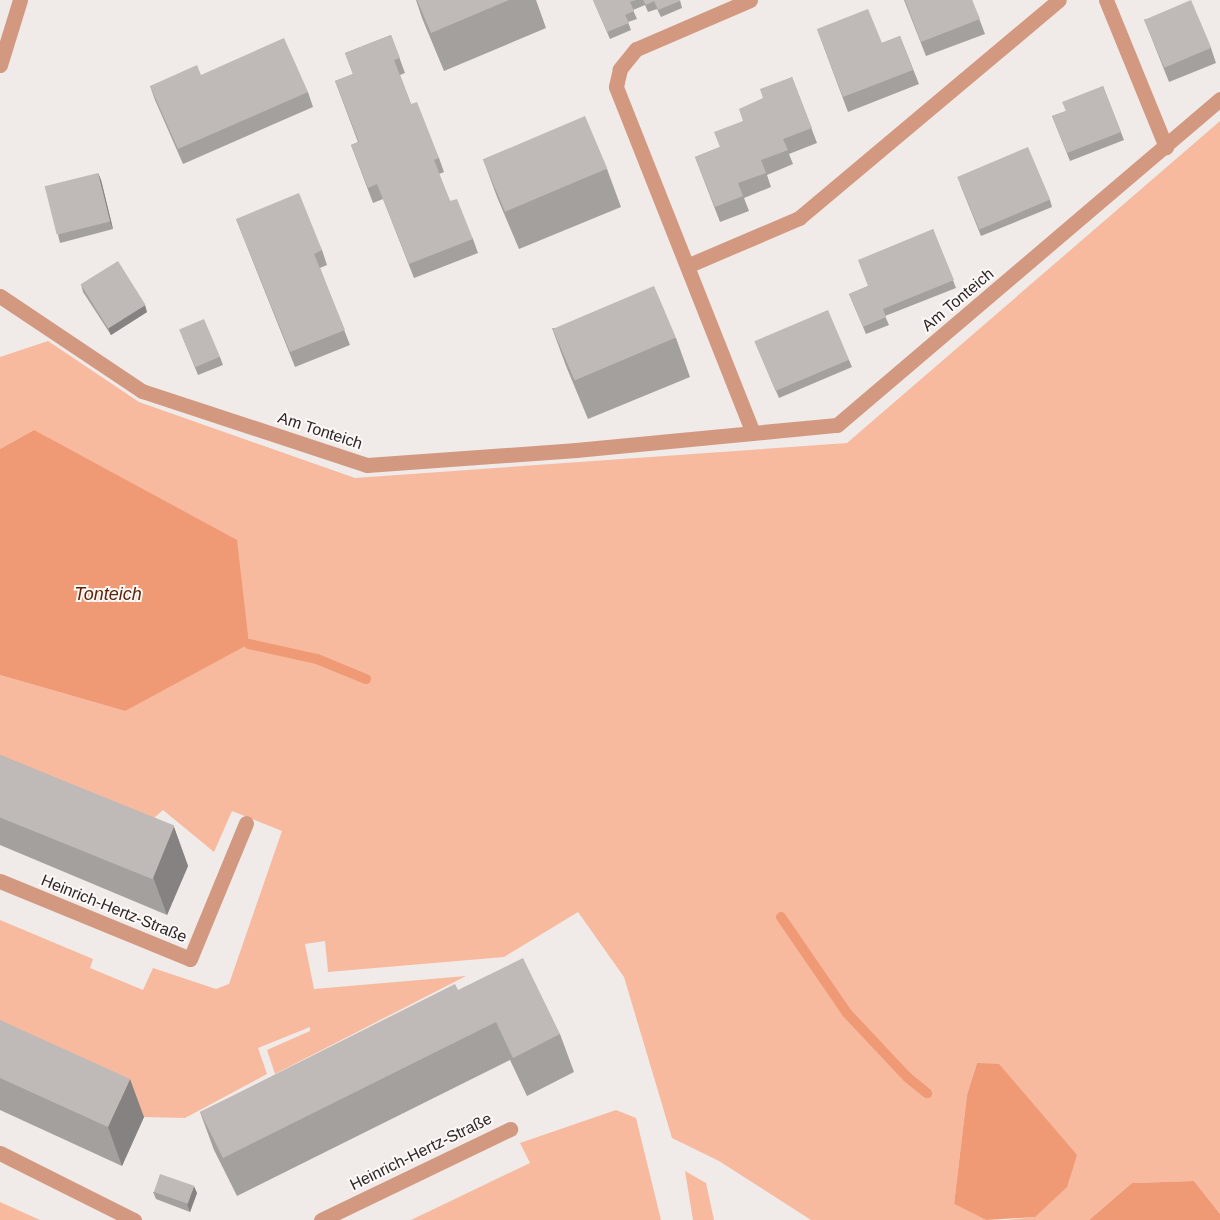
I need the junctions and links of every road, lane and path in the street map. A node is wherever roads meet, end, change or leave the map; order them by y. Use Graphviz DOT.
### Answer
graph roads {
  1 [pos="20,0"];
  2 [pos="750,0"];
  3 [pos="1059,0"];
  4 [pos="1106,0"];
  5 [pos="0,65"];
  6 [pos="1220,99"];
  7 [pos="1166,147"];
  8 [pos="689,265"];
  9 [pos="0,296"];
  10 [pos="753,433"];
  11 [pos="246,823"];
  12 [pos="0,881"];
  13 [pos="510,1129"];
  14 [pos="0,1152"];
  15 [pos="134,1220"];
  16 [pos="321,1220"];
  1 -- 5 [label="street"];
  2 -- 8 [label="street"];
  3 -- 8 [label="street"];
  4 -- 7 [label="street"];
  6 -- 7 [label="street, Am Tonteich"];
  7 -- 10 [label="street, Am Tonteich"];
  8 -- 10 [label="street"];
  9 -- 10 [label="street, Am Tonteich"];
  11 -- 12 [label="street, Heinrich-Hertz-Straße"];
  13 -- 16 [label="street, Heinrich-Hertz-Straße"];
  14 -- 15 [label="street"];
}
